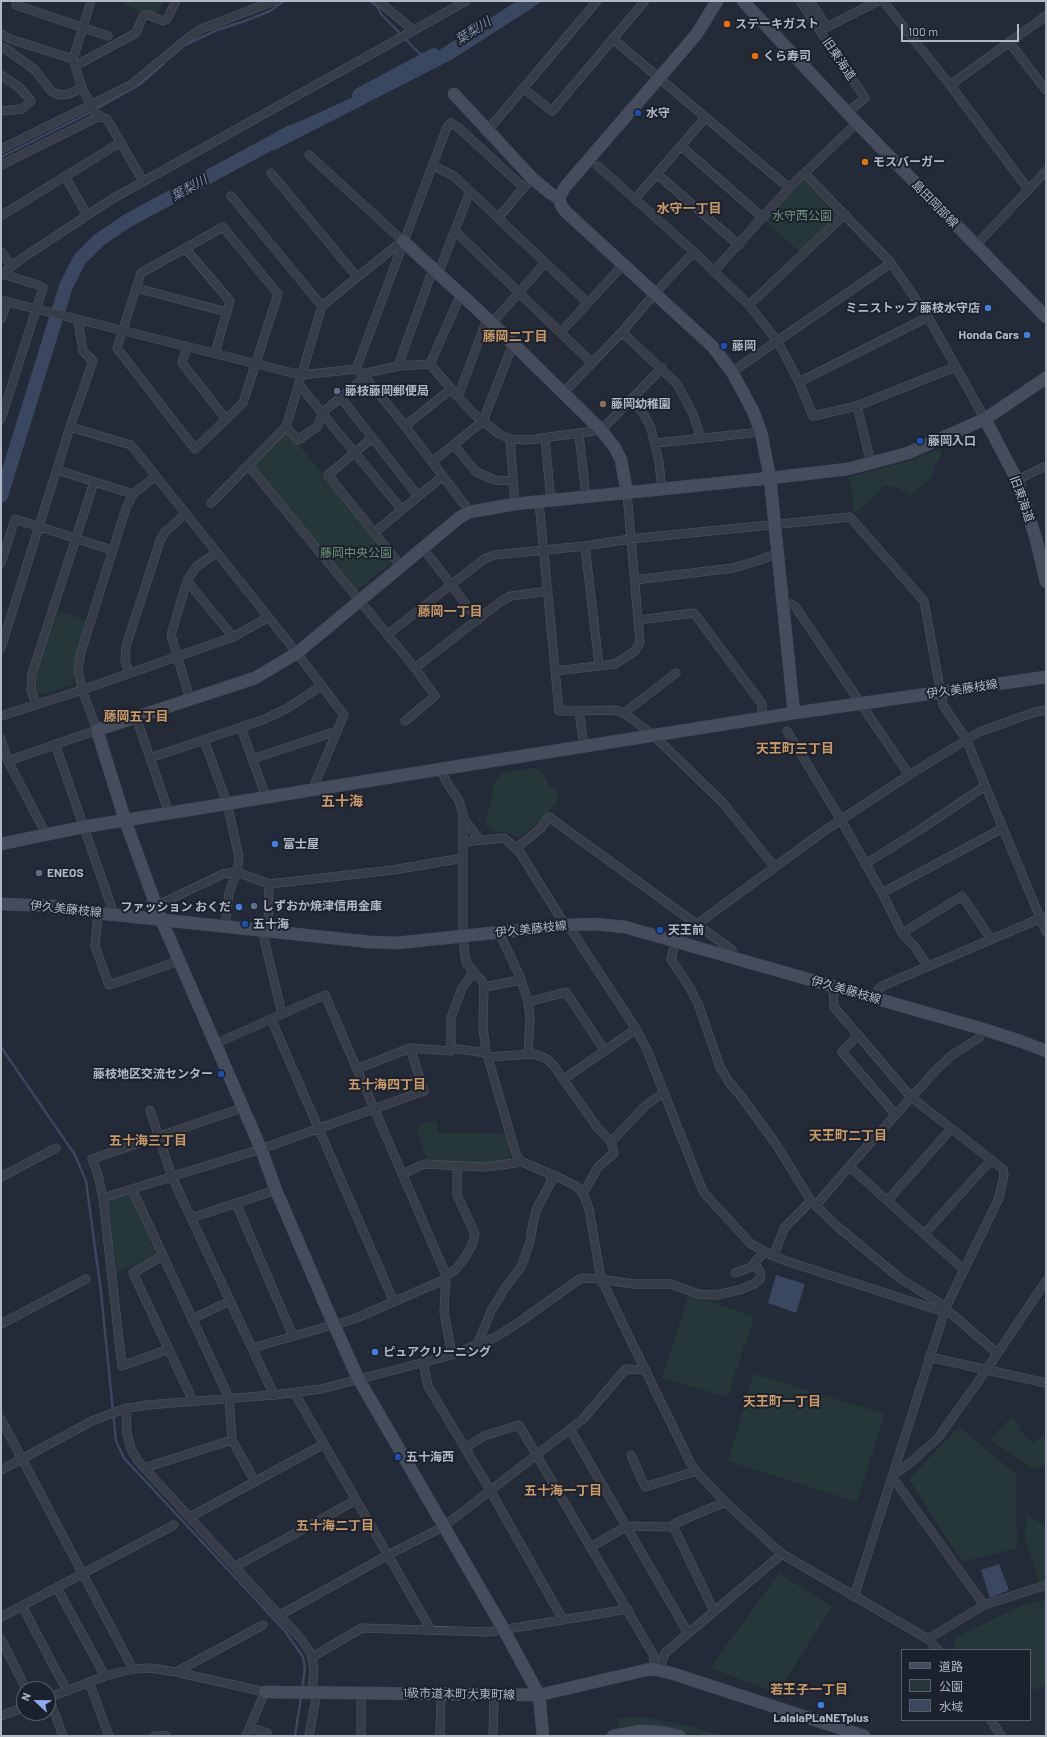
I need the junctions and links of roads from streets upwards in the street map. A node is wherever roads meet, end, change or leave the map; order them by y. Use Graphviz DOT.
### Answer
graph roads {
  1 [pos="17,1"];
  2 [pos="91,1"];
  3 [pos="176,1"];
  4 [pos="274,1"];
  5 [pos="378,1"];
  6 [pos="466,1"];
  7 [pos="597,1"];
  8 [pos="643,1"];
  9 [pos="717,1"];
  10 [pos="743,1"];
  11 [pos="800,1"];
  12 [pos="810,1"];
  13 [pos="878,1"];
  14 [pos="883,1"];
  15 [pos="1046,16"];
  16 [pos="83,27"];
  17 [pos="413,30"];
  18 [pos="1,34"];
  19 [pos="108,36"];
  20 [pos="614,39"];
  21 [pos="1010,43"];
  22 [pos="1,47"];
  23 [pos="74,62"];
  24 [pos="1,74"];
  25 [pos="660,78"];
  26 [pos="950,85"];
  27 [pos="82,88"];
  28 [pos="523,88"];
  29 [pos="1046,90"];
  30 [pos="454,94"];
  31 [pos="91,105"];
  32 [pos="1,111"];
  33 [pos="847,113"];
  34 [pos="100,116"];
  35 [pos="705,118"];
  36 [pos="857,123"];
  37 [pos="488,130"];
  38 [pos="121,142"];
  39 [pos="681,146"];
  40 [pos="1,149"];
  41 [pos="309,155"];
  42 [pos="1,165"];
  43 [pos="432,165"];
  44 [pos="598,166"];
  45 [pos="1046,171"];
  46 [pos="271,173"];
  47 [pos="657,174"];
  48 [pos="805,174"];
  49 [pos="65,176"];
  50 [pos="532,178"];
  51 [pos="143,181"];
  52 [pos="524,188"];
  53 [pos="789,188"];
  54 [pos="1028,189"];
  55 [pos="470,191"];
  56 [pos="231,196"];
  57 [pos="559,198"];
  58 [pos="635,199"];
  59 [pos="845,214"];
  60 [pos="87,215"];
  61 [pos="1,216"];
  62 [pos="762,217"];
  63 [pos="498,218"];
  64 [pos="455,231"];
  65 [pos="403,241"];
  66 [pos="738,245"];
  67 [pos="976,245"];
  68 [pos="185,248"];
  69 [pos="1,252"];
  70 [pos="694,252"];
  71 [pos="545,262"];
  72 [pos="891,263"];
  73 [pos="623,265"];
  74 [pos="12,266"];
  75 [pos="436,272"];
  76 [pos="713,272"];
  77 [pos="2,275"];
  78 [pos="358,277"];
  79 [pos="136,288"];
  80 [pos="519,292"];
  81 [pos="655,293"];
  82 [pos="461,294"];
  83 [pos="4,301"];
  84 [pos="588,303"];
  85 [pos="749,305"];
  86 [pos="322,306"];
  87 [pos="36,310"];
  88 [pos="227,312"];
  89 [pos="928,317"];
  90 [pos="1046,318"];
  91 [pos="1,319"];
  92 [pos="78,320"];
  93 [pos="490,321"];
  94 [pos="122,331"];
  95 [pos="561,332"];
  96 [pos="622,332"];
  97 [pos="778,342"];
  98 [pos="513,344"];
  99 [pos="187,346"];
  100 [pos="214,353"];
  101 [pos="256,363"];
  102 [pos="592,363"];
  103 [pos="430,364"];
  104 [pos="398,366"];
  105 [pos="662,368"];
  106 [pos="955,368"];
  107 [pos="732,372"];
  108 [pos="361,373"];
  109 [pos="301,375"];
  110 [pos="1045,381"];
  111 [pos="799,382"];
  112 [pos="299,384"];
  113 [pos="451,389"];
  114 [pos="563,393"];
  115 [pos="458,397"];
  116 [pos="341,398"];
  117 [pos="632,399"];
  118 [pos="857,406"];
  119 [pos="322,413"];
  120 [pos="1,419"];
  121 [pos="226,419"];
  122 [pos="985,420"];
  123 [pos="483,421"];
  124 [pos="405,426"];
  125 [pos="70,427"];
  126 [pos="286,427"];
  127 [pos="601,430"];
  128 [pos="762,432"];
  129 [pos="579,434"];
  130 [pos="372,438"];
  131 [pos="701,438"];
  132 [pos="510,439"];
  133 [pos="545,439"];
  134 [pos="656,443"];
  135 [pos="454,445"];
  136 [pos="354,452"];
  137 [pos="432,462"];
  138 [pos="871,463"];
  139 [pos="248,465"];
  140 [pos="1046,466"];
  141 [pos="57,470"];
  142 [pos="156,476"];
  143 [pos="443,476"];
  144 [pos="770,478"];
  145 [pos="1016,480"];
  146 [pos="513,481"];
  147 [pos="94,482"];
  148 [pos="662,490"];
  149 [pos="627,493"];
  150 [pos="133,494"];
  151 [pos="418,496"];
  152 [pos="586,497"];
  153 [pos="551,501"];
  154 [pos="539,502"];
  155 [pos="211,503"];
  156 [pos="515,504"];
  157 [pos="402,510"];
  158 [pos="470,512"];
  159 [pos="186,514"];
  160 [pos="776,525"];
  161 [pos="39,527"];
  162 [pos="375,532"];
  163 [pos="76,539"];
  164 [pos="630,539"];
  165 [pos="585,546"];
  166 [pos="423,548"];
  167 [pos="112,550"];
  168 [pos="543,550"];
  169 [pos="778,552"];
  170 [pos="216,553"];
  171 [pos="1,563"];
  172 [pos="401,566"];
  173 [pos="1045,574"];
  174 [pos="635,580"];
  175 [pos="187,581"];
  176 [pos="450,584"];
  177 [pos="548,591"];
  178 [pos="782,600"];
  179 [pos="359,601"];
  180 [pos="267,618"];
  181 [pos="478,620"];
  182 [pos="639,620"];
  183 [pos="387,635"];
  184 [pos="232,637"];
  185 [pos="1,648"];
  186 [pos="296,653"];
  187 [pos="176,657"];
  188 [pos="599,665"];
  189 [pos="415,668"];
  190 [pos="555,671"];
  191 [pos="128,673"];
  192 [pos="676,673"];
  193 [pos="1046,677"];
  194 [pos="321,686"];
  195 [pos="82,690"];
  196 [pos="941,692"];
  197 [pos="190,699"];
  198 [pos="36,704"];
  199 [pos="860,704"];
  200 [pos="1046,710"];
  201 [pos="579,711"];
  202 [pos="624,713"];
  203 [pos="794,713"];
  204 [pos="1,716"];
  205 [pos="136,717"];
  206 [pos="762,718"];
  207 [pos="405,721"];
  208 [pos="241,728"];
  209 [pos="97,730"];
  210 [pos="337,731"];
  211 [pos="787,731"];
  212 [pos="653,735"];
  213 [pos="1,739"];
  214 [pos="966,739"];
  215 [pos="204,740"];
  216 [pos="55,744"];
  217 [pos="584,746"];
  218 [pos="150,758"];
  219 [pos="252,759"];
  220 [pos="8,761"];
  221 [pos="441,769"];
  222 [pos="909,775"];
  223 [pos="985,786"];
  224 [pos="312,790"];
  225 [pos="266,797"];
  226 [pos="227,803"];
  227 [pos="169,813"];
  228 [pos="463,818"];
  229 [pos="125,820"];
  230 [pos="841,820"];
  231 [pos="83,827"];
  232 [pos="1002,828"];
  233 [pos="46,834"];
  234 [pos="480,840"];
  235 [pos="463,842"];
  236 [pos="1,844"];
  237 [pos="515,848"];
  238 [pos="463,858"];
  239 [pos="865,864"];
  240 [pos="774,866"];
  241 [pos="237,872"];
  242 [pos="270,884"];
  243 [pos="882,893"];
  244 [pos="1,904"];
  245 [pos="156,906"];
  246 [pos="98,913"];
  247 [pos="114,914"];
  248 [pos="1043,917"];
  249 [pos="161,919"];
  250 [pos="697,924"];
  251 [pos="567,925"];
  252 [pos="225,926"];
  253 [pos="265,931"];
  254 [pos="499,932"];
  255 [pos="1046,932"];
  256 [pos="902,933"];
  257 [pos="463,935"];
  258 [pos="991,939"];
  259 [pos="676,941"];
  260 [pos="732,957"];
  261 [pos="179,961"];
  262 [pos="928,967"];
  263 [pos="474,971"];
  264 [pos="521,980"];
  265 [pos="833,986"];
  266 [pos="484,987"];
  267 [pos="871,997"];
  268 [pos="528,1002"];
  269 [pos="282,1014"];
  270 [pos="270,1019"];
  271 [pos="636,1029"];
  272 [pos="983,1029"];
  273 [pos="858,1035"];
  274 [pos="215,1044"];
  275 [pos="410,1048"];
  276 [pos="450,1048"];
  277 [pos="605,1051"];
  278 [pos="1046,1051"];
  279 [pos="528,1054"];
  280 [pos="487,1055"];
  281 [pos="357,1069"];
  282 [pos="564,1079"];
  283 [pos="664,1092"];
  284 [pos="912,1097"];
  285 [pos="242,1108"];
  286 [pos="150,1110"];
  287 [pos="375,1110"];
  288 [pos="896,1115"];
  289 [pos="318,1129"];
  290 [pos="951,1129"];
  291 [pos="158,1136"];
  292 [pos="611,1142"];
  293 [pos="56,1148"];
  294 [pos="261,1149"];
  295 [pos="991,1160"];
  296 [pos="520,1161"];
  297 [pos="457,1166"];
  298 [pos="849,1166"];
  299 [pos="403,1174"];
  300 [pos="550,1174"];
  301 [pos="1,1177"];
  302 [pos="172,1177"];
  303 [pos="132,1189"];
  304 [pos="276,1190"];
  305 [pos="583,1194"];
  306 [pos="103,1198"];
  307 [pos="887,1200"];
  308 [pos="236,1203"];
  309 [pos="814,1203"];
  310 [pos="191,1218"];
  311 [pos="924,1234"];
  312 [pos="764,1252"];
  313 [pos="162,1256"];
  314 [pos="773,1256"];
  315 [pos="755,1263"];
  316 [pos="964,1270"];
  317 [pos="735,1273"];
  318 [pos="446,1277"];
  319 [pos="86,1279"];
  320 [pos="601,1279"];
  321 [pos="1046,1282"];
  322 [pos="230,1301"];
  323 [pos="394,1302"];
  324 [pos="945,1309"];
  325 [pos="192,1319"];
  326 [pos="1,1324"];
  327 [pos="334,1325"];
  328 [pos="293,1336"];
  329 [pos="477,1346"];
  330 [pos="252,1348"];
  331 [pos="169,1349"];
  332 [pos="997,1353"];
  333 [pos="452,1355"];
  334 [pos="929,1357"];
  335 [pos="423,1363"];
  336 [pos="987,1369"];
  337 [pos="646,1370"];
  338 [pos="358,1378"];
  339 [pos="1046,1383"];
  340 [pos="294,1392"];
  341 [pos="274,1395"];
  342 [pos="229,1398"];
  343 [pos="193,1401"];
  344 [pos="124,1408"];
  345 [pos="1,1419"];
  346 [pos="570,1429"];
  347 [pos="232,1440"];
  348 [pos="324,1444"];
  349 [pos="465,1448"];
  350 [pos="537,1454"];
  351 [pos="631,1456"];
  352 [pos="22,1458"];
  353 [pos="144,1468"];
  354 [pos="1,1470"];
  355 [pos="696,1471"];
  356 [pos="893,1476"];
  357 [pos="255,1482"];
  358 [pos="490,1490"];
  359 [pos="356,1500"];
  360 [pos="725,1502"];
  361 [pos="190,1517"];
  362 [pos="174,1525"];
  363 [pos="626,1526"];
  364 [pos="443,1527"];
  365 [pos="671,1527"];
  366 [pos="591,1546"];
  367 [pos="782,1554"];
  368 [pos="388,1555"];
  369 [pos="236,1566"];
  370 [pos="84,1573"];
  371 [pos="1046,1585"];
  372 [pos="56,1588"];
  373 [pos="854,1597"];
  374 [pos="984,1605"];
  375 [pos="22,1606"];
  376 [pos="628,1609"];
  377 [pos="714,1611"];
  378 [pos="280,1615"];
  379 [pos="1,1618"];
  380 [pos="563,1620"];
  381 [pos="263,1625"];
  382 [pos="431,1630"];
  383 [pos="504,1630"];
  384 [pos="688,1633"];
  385 [pos="1,1639"];
  386 [pos="928,1639"];
  387 [pos="937,1649"];
  388 [pos="312,1657"];
  389 [pos="133,1669"];
  390 [pos="656,1670"];
  391 [pos="176,1672"];
  392 [pos="105,1676"];
  393 [pos="22,1681"];
  394 [pos="89,1682"];
  395 [pos="67,1691"];
  396 [pos="265,1692"];
  397 [pos="314,1692"];
  398 [pos="361,1693"];
  399 [pos="441,1694"];
  400 [pos="494,1694"];
  401 [pos="56,1695"];
  402 [pos="540,1695"];
  403 [pos="16,1710"];
  404 [pos="1,1716"];
  405 [pos="56,1717"];
  406 [pos="991,1721"];
  407 [pos="250,1727"];
  408 [pos="63,1736"];
  409 [pos="109,1736"];
  410 [pos="155,1736"];
  411 [pos="166,1736"];
  412 [pos="246,1736"];
  413 [pos="267,1736"];
  414 [pos="310,1736"];
  415 [pos="361,1736"];
  416 [pos="440,1736"];
  417 [pos="493,1736"];
  418 [pos="543,1736"];
  419 [pos="613,1736"];
  420 [pos="679,1736"];
  421 [pos="864,1736"];
  422 [pos="1001,1736"];
  1 -- 16 [label="street"];
  2 -- 16 [label="street"];
  3 -- 23 [label="street"];
  4 -- 31 [label="street"];
  5 -- 17 [label="street"];
  6 -- 17 [label="street"];
  7 -- 28 [label="street"];
  8 -- 20 [label="street"];
  9 -- 25 [label="street"];
  10 -- 33 [label="street, 島田岡部線"];
  11 -- 33 [label="street, 旧東海道"];
  12 -- 13 [label="street, 旧東海道"];
  14 -- 26 [label="street"];
  15 -- 21 [label="street"];
  16 -- 19 [label="street"];
  16 -- 23 [label="street"];
  17 -- 51 [label="street"];
  18 -- 23 [label="street"];
  20 -- 25 [label="street"];
  20 -- 28 [label="street"];
  21 -- 26 [label="street"];
  21 -- 29 [label="street"];
  22 -- 27 [label="street"];
  23 -- 27 [label="street"];
  24 -- 32 [label="street"];
  25 -- 35 [label="street"];
  25 -- 57 [label="street"];
  26 -- 54 [label="street"];
  27 -- 31 [label="street"];
  28 -- 37 [label="street"];
  30 -- 37 [label="street"];
  31 -- 34 [label="street"];
  31 -- 40 [label="street"];
  33 -- 36 [label="street, 島田岡部線"];
  34 -- 38 [label="street"];
  34 -- 42 [label="street"];
  35 -- 39 [label="street"];
  35 -- 53 [label="street"];
  36 -- 48 [label="street"];
  36 -- 67 [label="street, 島田岡部線"];
  37 -- 50 [label="street"];
  38 -- 49 [label="street"];
  38 -- 51 [label="street"];
  39 -- 47 [label="street"];
  39 -- 62 [label="street"];
  41 -- 65 [label="street"];
  43 -- 52 [label="street"];
  43 -- 55 [label="street"];
  43 -- 65 [label="street"];
  44 -- 58 [label="street"];
  45 -- 54 [label="street"];
  46 -- 78 [label="street"];
  47 -- 58 [label="street"];
  47 -- 66 [label="street"];
  48 -- 53 [label="street"];
  48 -- 59 [label="street"];
  49 -- 60 [label="street"];
  49 -- 61 [label="street"];
  50 -- 52 [label="street"];
  50 -- 57 [label="street"];
  51 -- 60 [label="street"];
  52 -- 63 [label="street"];
  53 -- 62 [label="street"];
  54 -- 67 [label="street"];
  55 -- 63 [label="street"];
  55 -- 64 [label="street"];
  56 -- 86 [label="street"];
  57 -- 73 [label="street"];
  58 -- 70 [label="street"];
  59 -- 72 [label="street"];
  59 -- 85 [label="street"];
  60 -- 74 [label="street"];
  62 -- 66 [label="street"];
  63 -- 71 [label="street"];
  64 -- 75 [label="street"];
  64 -- 80 [label="street"];
  65 -- 75 [label="street"];
  65 -- 78 [label="street"];
  65 -- 108 [label="street"];
  66 -- 76 [label="street"];
  67 -- 90 [label="street, 島田岡部線"];
  68 -- 79 [label="street"];
  68 -- 88 [label="street"];
  68 -- 101 [label="street"];
  69 -- 74 [label="street"];
  70 -- 76 [label="street"];
  70 -- 81 [label="street"];
  71 -- 80 [label="street"];
  71 -- 84 [label="street"];
  72 -- 89 [label="street"];
  72 -- 97 [label="street"];
  73 -- 81 [label="street"];
  73 -- 84 [label="street"];
  74 -- 77 [label="street"];
  75 -- 82 [label="street"];
  75 -- 104 [label="street"];
  76 -- 85 [label="street"];
  77 -- 87 [label="street"];
  78 -- 86 [label="street"];
  79 -- 88 [label="street"];
  79 -- 94 [label="street"];
  80 -- 93 [label="street"];
  80 -- 95 [label="street"];
  81 -- 96 [label="street"];
  81 -- 107 [label="street"];
  82 -- 93 [label="street"];
  82 -- 103 [label="street"];
  83 -- 87 [label="street"];
  83 -- 91 [label="street"];
  84 -- 95 [label="street"];
  85 -- 97 [label="street"];
  86 -- 109 [label="street"];
  87 -- 92 [label="street"];
  87 -- 120 [label="street"];
  88 -- 100 [label="street"];
  89 -- 106 [label="street"];
  89 -- 111 [label="street"];
  92 -- 94 [label="street"];
  92 -- 125 [label="street"];
  93 -- 98 [label="street"];
  93 -- 115 [label="street"];
  94 -- 99 [label="street"];
  94 -- 121 [label="street"];
  95 -- 102 [label="street"];
  96 -- 102 [label="street"];
  96 -- 105 [label="street"];
  97 -- 107 [label="street"];
  97 -- 111 [label="street"];
  98 -- 114 [label="street"];
  98 -- 123 [label="street"];
  99 -- 100 [label="street"];
  99 -- 121 [label="street"];
  100 -- 101 [label="street"];
  101 -- 109 [label="street"];
  101 -- 121 [label="street"];
  102 -- 114 [label="street"];
  103 -- 104 [label="street"];
  103 -- 113 [label="street"];
  104 -- 108 [label="street"];
  105 -- 117 [label="street"];
  105 -- 131 [label="street"];
  106 -- 118 [label="street"];
  106 -- 122 [label="street"];
  107 -- 128 [label="street"];
  108 -- 109 [label="street"];
  108 -- 116 [label="street"];
  108 -- 124 [label="street"];
  109 -- 112 [label="street"];
  110 -- 122 [label="street"];
  111 -- 118 [label="street"];
  112 -- 119 [label="street"];
  112 -- 126 [label="street"];
  113 -- 115 [label="street"];
  113 -- 124 [label="street"];
  114 -- 127 [label="street"];
  115 -- 123 [label="street"];
  116 -- 119 [label="street"];
  116 -- 130 [label="street"];
  117 -- 127 [label="street"];
  117 -- 134 [label="street"];
  118 -- 138 [label="street"];
  119 -- 126 [label="street"];
  119 -- 136 [label="street"];
  122 -- 138 [label="street"];
  122 -- 145 [label="street, 旧東海道"];
  123 -- 132 [label="street"];
  123 -- 135 [label="street"];
  124 -- 137 [label="street"];
  125 -- 141 [label="street"];
  125 -- 142 [label="street"];
  126 -- 139 [label="street"];
  127 -- 129 [label="street"];
  127 -- 149 [label="street"];
  128 -- 131 [label="street"];
  128 -- 144 [label="street"];
  129 -- 133 [label="street"];
  129 -- 152 [label="street"];
  130 -- 136 [label="street"];
  130 -- 151 [label="street"];
  131 -- 134 [label="street"];
  132 -- 133 [label="street"];
  132 -- 146 [label="street"];
  133 -- 153 [label="street"];
  134 -- 148 [label="street"];
  135 -- 137 [label="street"];
  135 -- 146 [label="street"];
  136 -- 157 [label="street"];
  136 -- 162 [label="street"];
  137 -- 143 [label="street"];
  138 -- 144 [label="street"];
  139 -- 155 [label="street"];
  139 -- 179 [label="street"];
  140 -- 145 [label="street"];
  141 -- 147 [label="street"];
  141 -- 161 [label="street"];
  142 -- 150 [label="street"];
  142 -- 159 [label="street"];
  143 -- 151 [label="street"];
  143 -- 158 [label="street"];
  144 -- 148 [label="street"];
  144 -- 160 [label="street"];
  145 -- 173 [label="street, 旧東海道"];
  146 -- 156 [label="street"];
  147 -- 150 [label="street"];
  147 -- 163 [label="street"];
  148 -- 149 [label="street"];
  149 -- 152 [label="street"];
  149 -- 164 [label="street"];
  150 -- 167 [label="street"];
  151 -- 157 [label="street"];
  152 -- 153 [label="street"];
  153 -- 154 [label="street"];
  154 -- 156 [label="street"];
  154 -- 168 [label="street"];
  156 -- 158 [label="street"];
  157 -- 162 [label="street"];
  158 -- 166 [label="street"];
  159 -- 170 [label="street"];
  159 -- 191 [label="street"];
  160 -- 164 [label="street"];
  160 -- 169 [label="street"];
  160 -- 196 [label="street"];
  161 -- 163 [label="street"];
  161 -- 171 [label="street"];
  161 -- 185 [label="street"];
  162 -- 172 [label="street"];
  163 -- 167 [label="street"];
  163 -- 198 [label="street"];
  164 -- 165 [label="street"];
  164 -- 174 [label="street"];
  165 -- 168 [label="street"];
  165 -- 188 [label="street"];
  166 -- 172 [label="street"];
  166 -- 176 [label="street"];
  167 -- 195 [label="street"];
  168 -- 176 [label="street"];
  168 -- 177 [label="street"];
  169 -- 174 [label="street"];
  169 -- 178 [label="street"];
  170 -- 175 [label="street"];
  170 -- 180 [label="street"];
  172 -- 179 [label="street"];
  174 -- 182 [label="street"];
  175 -- 184 [label="street"];
  175 -- 187 [label="street"];
  176 -- 181 [label="street"];
  176 -- 183 [label="street"];
  177 -- 181 [label="street"];
  177 -- 190 [label="street"];
  178 -- 199 [label="street"];
  178 -- 203 [label="street"];
  179 -- 183 [label="street"];
  179 -- 186 [label="street"];
  180 -- 184 [label="street"];
  180 -- 186 [label="street"];
  181 -- 189 [label="street"];
  182 -- 188 [label="street"];
  182 -- 206 [label="street"];
  183 -- 189 [label="street"];
  184 -- 187 [label="street"];
  186 -- 194 [label="street"];
  186 -- 197 [label="street"];
  187 -- 191 [label="street"];
  187 -- 197 [label="street"];
  188 -- 190 [label="street"];
  189 -- 207 [label="street"];
  190 -- 201 [label="street"];
  191 -- 195 [label="street"];
  192 -- 202 [label="street"];
  193 -- 196 [label="street, 伊久美藤枝線"];
  194 -- 208 [label="street"];
  194 -- 210 [label="street"];
  195 -- 198 [label="street"];
  195 -- 209 [label="street"];
  196 -- 199 [label="street, 伊久美藤枝線"];
  196 -- 214 [label="street"];
  197 -- 205 [label="street"];
  198 -- 204 [label="street"];
  199 -- 203 [label="street, 伊久美藤枝線"];
  199 -- 222 [label="street"];
  200 -- 214 [label="street"];
  201 -- 202 [label="street"];
  201 -- 217 [label="street"];
  202 -- 212 [label="street"];
  203 -- 206 [label="street, 伊久美藤枝線"];
  205 -- 209 [label="street"];
  205 -- 218 [label="street"];
  206 -- 212 [label="street, 伊久美藤枝線"];
  208 -- 215 [label="street"];
  208 -- 219 [label="street"];
  209 -- 216 [label="street"];
  209 -- 229 [label="street"];
  210 -- 219 [label="street"];
  210 -- 224 [label="street"];
  211 -- 230 [label="street"];
  212 -- 217 [label="street, 伊久美藤枝線"];
  212 -- 240 [label="street"];
  213 -- 220 [label="street"];
  214 -- 222 [label="street"];
  214 -- 223 [label="street"];
  215 -- 218 [label="street"];
  215 -- 226 [label="street"];
  216 -- 220 [label="street"];
  216 -- 231 [label="street"];
  217 -- 221 [label="street, 伊久美藤枝線"];
  218 -- 227 [label="street"];
  219 -- 225 [label="street"];
  220 -- 233 [label="street"];
  221 -- 224 [label="street, 伊久美藤枝線"];
  221 -- 228 [label="street"];
  222 -- 230 [label="street"];
  223 -- 232 [label="street"];
  223 -- 239 [label="street"];
  224 -- 225 [label="street, 伊久美藤枝線"];
  225 -- 226 [label="street, 伊久美藤枝線"];
  226 -- 227 [label="street, 伊久美藤枝線"];
  226 -- 241 [label="street"];
  227 -- 229 [label="street, 伊久美藤枝線"];
  228 -- 234 [label="street"];
  228 -- 235 [label="street"];
  229 -- 231 [label="street, 伊久美藤枝線"];
  229 -- 245 [label="street"];
  230 -- 239 [label="street"];
  230 -- 240 [label="street"];
  231 -- 233 [label="street, 伊久美藤枝線"];
  231 -- 247 [label="street"];
  232 -- 243 [label="street"];
  232 -- 248 [label="street"];
  233 -- 236 [label="street, 伊久美藤枝線"];
  234 -- 235 [label="street"];
  234 -- 237 [label="street"];
  235 -- 238 [label="street"];
  237 -- 250 [label="street"];
  237 -- 251 [label="street"];
  238 -- 242 [label="street"];
  238 -- 257 [label="street"];
  239 -- 243 [label="street"];
  240 -- 250 [label="street"];
  241 -- 242 [label="street"];
  241 -- 245 [label="street"];
  241 -- 252 [label="street"];
  242 -- 253 [label="street"];
  243 -- 256 [label="street"];
  244 -- 246 [label="street, 伊久美藤枝線"];
  245 -- 249 [label="street"];
  246 -- 247 [label="street, 伊久美藤枝線"];
  246 -- 261 [label="street"];
  247 -- 249 [label="street, 伊久美藤枝線"];
  248 -- 255 [label="street"];
  248 -- 258 [label="street"];
  249 -- 252 [label="street, 伊久美藤枝線"];
  249 -- 261 [label="street"];
  250 -- 259 [label="street"];
  250 -- 260 [label="street"];
  251 -- 254 [label="street, 伊久美藤枝線"];
  251 -- 259 [label="street, 伊久美藤枝線"];
  251 -- 271 [label="street"];
  252 -- 253 [label="street, 伊久美藤枝線"];
  253 -- 257 [label="street, 伊久美藤枝線"];
  253 -- 269 [label="street"];
  254 -- 257 [label="street, 伊久美藤枝線"];
  254 -- 264 [label="street"];
  256 -- 258 [label="street"];
  256 -- 262 [label="street"];
  257 -- 263 [label="street"];
  258 -- 262 [label="street"];
  259 -- 260 [label="street, 伊久美藤枝線"];
  259 -- 309 [label="street"];
  260 -- 265 [label="street, 伊久美藤枝線"];
  261 -- 274 [label="street"];
  262 -- 267 [label="street"];
  263 -- 266 [label="street"];
  263 -- 276 [label="street"];
  264 -- 266 [label="street"];
  264 -- 268 [label="street"];
  265 -- 267 [label="street, 伊久美藤枝線"];
  265 -- 273 [label="street"];
  266 -- 280 [label="street"];
  267 -- 272 [label="street, 伊久美藤枝線"];
  268 -- 277 [label="street"];
  268 -- 279 [label="street"];
  269 -- 270 [label="street"];
  269 -- 281 [label="street"];
  270 -- 274 [label="street"];
  270 -- 289 [label="street"];
  271 -- 277 [label="street"];
  271 -- 283 [label="street"];
  272 -- 278 [label="street, 伊久美藤枝線"];
  272 -- 284 [label="street"];
  273 -- 284 [label="street"];
  273 -- 288 [label="street"];
  274 -- 285 [label="street"];
  275 -- 276 [label="street"];
  275 -- 281 [label="street"];
  275 -- 287 [label="street"];
  276 -- 280 [label="street"];
  277 -- 282 [label="street"];
  279 -- 280 [label="street"];
  279 -- 282 [label="street"];
  280 -- 296 [label="street"];
  281 -- 287 [label="street"];
  282 -- 292 [label="street"];
  283 -- 292 [label="street"];
  283 -- 312 [label="street"];
  284 -- 288 [label="street"];
  284 -- 290 [label="street"];
  285 -- 291 [label="street"];
  285 -- 294 [label="street"];
  286 -- 291 [label="street"];
  287 -- 289 [label="street"];
  287 -- 299 [label="street"];
  288 -- 298 [label="street"];
  289 -- 294 [label="street"];
  289 -- 323 [label="street"];
  290 -- 295 [label="street"];
  290 -- 307 [label="street"];
  291 -- 302 [label="street"];
  291 -- 306 [label="street"];
  292 -- 305 [label="street"];
  293 -- 301 [label="street"];
  294 -- 302 [label="street"];
  294 -- 304 [label="street"];
  295 -- 311 [label="street"];
  295 -- 316 [label="street"];
  296 -- 297 [label="street"];
  296 -- 300 [label="street"];
  297 -- 299 [label="street"];
  297 -- 318 [label="street"];
  298 -- 307 [label="street"];
  298 -- 309 [label="street"];
  299 -- 318 [label="street"];
  300 -- 305 [label="street"];
  300 -- 329 [label="street"];
  302 -- 303 [label="street"];
  302 -- 310 [label="street"];
  303 -- 306 [label="street"];
  303 -- 313 [label="street"];
  304 -- 308 [label="street"];
  304 -- 327 [label="street"];
  305 -- 320 [label="street"];
  306 -- 331 [label="street"];
  307 -- 311 [label="street"];
  308 -- 310 [label="street"];
  308 -- 328 [label="street"];
  309 -- 314 [label="street"];
  309 -- 324 [label="street"];
  310 -- 322 [label="street"];
  311 -- 316 [label="street"];
  312 -- 314 [label="street"];
  312 -- 315 [label="street"];
  313 -- 325 [label="street"];
  313 -- 331 [label="street"];
  314 -- 324 [label="street"];
  315 -- 317 [label="street"];
  315 -- 320 [label="street"];
  316 -- 324 [label="street"];
  318 -- 323 [label="street"];
  318 -- 333 [label="street"];
  319 -- 326 [label="street"];
  320 -- 329 [label="street"];
  320 -- 337 [label="street"];
  321 -- 332 [label="street"];
  322 -- 325 [label="street"];
  322 -- 330 [label="street"];
  323 -- 327 [label="street"];
  324 -- 332 [label="street"];
  324 -- 334 [label="street"];
  325 -- 342 [label="street"];
  327 -- 328 [label="street"];
  327 -- 338 [label="street"];
  328 -- 330 [label="street"];
  329 -- 333 [label="street"];
  330 -- 341 [label="street"];
  331 -- 343 [label="street"];
  332 -- 336 [label="street"];
  333 -- 335 [label="street"];
  334 -- 336 [label="street"];
  334 -- 356 [label="street"];
  335 -- 338 [label="street"];
  335 -- 349 [label="street"];
  336 -- 339 [label="street"];
  336 -- 356 [label="street"];
  337 -- 346 [label="street"];
  337 -- 355 [label="street"];
  338 -- 340 [label="street"];
  338 -- 364 [label="street"];
  340 -- 341 [label="street"];
  340 -- 348 [label="street"];
  341 -- 342 [label="street"];
  342 -- 343 [label="street"];
  342 -- 347 [label="street"];
  343 -- 344 [label="street"];
  344 -- 352 [label="street"];
  344 -- 353 [label="street"];
  345 -- 352 [label="street"];
  346 -- 350 [label="street"];
  346 -- 363 [label="street"];
  347 -- 353 [label="street"];
  347 -- 357 [label="street"];
  348 -- 357 [label="street"];
  348 -- 359 [label="street"];
  349 -- 350 [label="street"];
  349 -- 358 [label="street"];
  350 -- 358 [label="street"];
  350 -- 366 [label="street"];
  351 -- 355 [label="street"];
  352 -- 354 [label="street"];
  352 -- 370 [label="street"];
  353 -- 361 [label="street"];
  355 -- 360 [label="street"];
  356 -- 373 [label="street"];
  356 -- 374 [label="street"];
  357 -- 361 [label="street"];
  358 -- 364 [label="street"];
  358 -- 380 [label="street"];
  359 -- 368 [label="street"];
  359 -- 369 [label="street"];
  360 -- 365 [label="street"];
  360 -- 367 [label="street"];
  361 -- 369 [label="street"];
  362 -- 370 [label="street"];
  363 -- 365 [label="street"];
  363 -- 366 [label="street"];
  363 -- 384 [label="street"];
  364 -- 368 [label="street"];
  364 -- 383 [label="street"];
  365 -- 377 [label="street"];
  366 -- 376 [label="street"];
  367 -- 373 [label="street"];
  367 -- 377 [label="street"];
  368 -- 378 [label="street"];
  368 -- 382 [label="street"];
  369 -- 378 [label="street"];
  370 -- 372 [label="street"];
  370 -- 389 [label="street"];
  371 -- 374 [label="street"];
  372 -- 375 [label="street"];
  372 -- 392 [label="street"];
  373 -- 386 [label="street"];
  374 -- 386 [label="street"];
  375 -- 379 [label="street"];
  375 -- 395 [label="street"];
  376 -- 380 [label="street"];
  376 -- 390 [label="street"];
  377 -- 384 [label="street"];
  378 -- 388 [label="street"];
  380 -- 383 [label="street"];
  381 -- 391 [label="street"];
  382 -- 383 [label="street"];
  382 -- 388 [label="street"];
  383 -- 402 [label="street"];
  384 -- 390 [label="street"];
  385 -- 393 [label="street"];
  386 -- 387 [label="street"];
  388 -- 397 [label="street"];
  389 -- 391 [label="street, 1級市道本町大東町線"];
  389 -- 392 [label="street, 1級市道本町大東町線"];
  390 -- 402 [label="street, 1級市道本町大東町線"];
  390 -- 421 [label="street, 1級市道本町大東町線"];
  391 -- 396 [label="street, 1級市道本町大東町線"];
  392 -- 394 [label="street, 1級市道本町大東町線"];
  394 -- 395 [label="street, 1級市道本町大東町線"];
  394 -- 409 [label="street"];
  395 -- 401 [label="street, 1級市道本町大東町線"];
  396 -- 397 [label="street, 1級市道本町大東町線"];
  396 -- 407 [label="street"];
  397 -- 398 [label="street, 1級市道本町大東町線"];
  397 -- 414 [label="street"];
  398 -- 399 [label="street, 1級市道本町大東町線"];
  398 -- 415 [label="street"];
  399 -- 400 [label="street, 1級市道本町大東町線"];
  399 -- 416 [label="street"];
  400 -- 402 [label="street, 1級市道本町大東町線"];
  400 -- 417 [label="street"];
  402 -- 418 [label="street"];
  403 -- 404 [label="street"];
  405 -- 408 [label="street"];
  406 -- 422 [label="street"];
  407 -- 412 [label="street"];
  407 -- 413 [label="street"];
  410 -- 411 [label="street"];
  419 -- 420 [label="street"];
}
